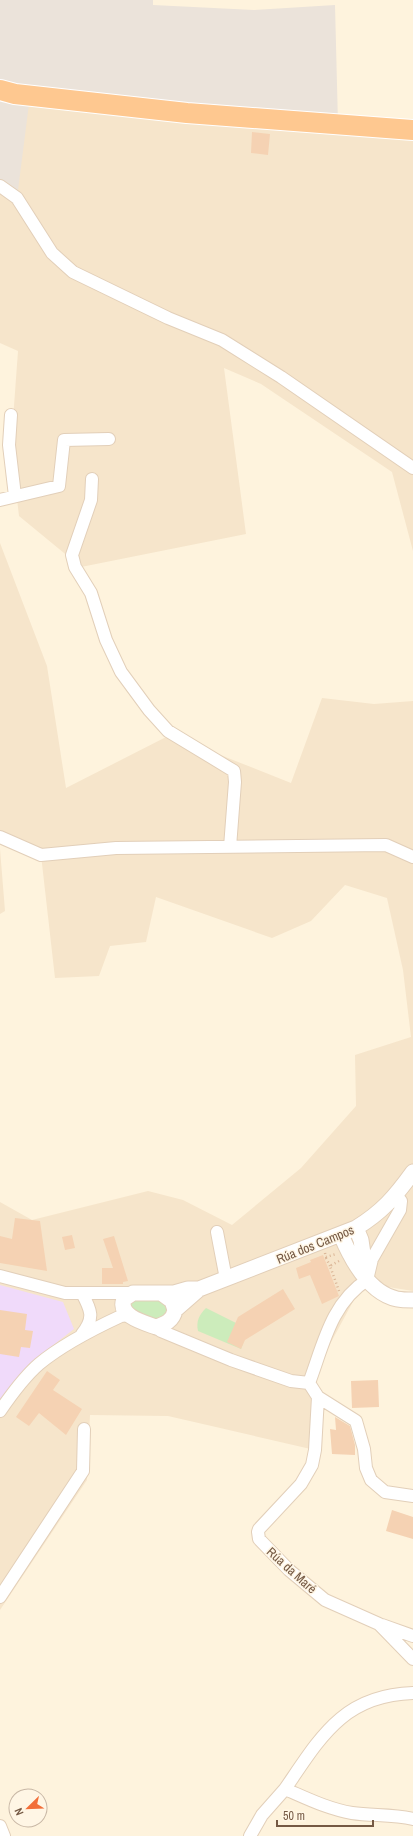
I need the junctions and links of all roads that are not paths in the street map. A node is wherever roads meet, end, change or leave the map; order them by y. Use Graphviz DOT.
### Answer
graph roads {
  1 [pos="0,90"];
  2 [pos="413,130"];
  3 [pos="0,186"];
  4 [pos="11,415"];
  5 [pos="109,439"];
  6 [pos="413,468"];
  7 [pos="92,479"];
  8 [pos="15,496"];
  9 [pos="0,500"];
  10 [pos="0,836"];
  11 [pos="230,847"];
  12 [pos="413,857"];
  13 [pos="413,1172"];
  14 [pos="396,1195"];
  15 [pos="356,1228"];
  16 [pos="217,1232"];
  17 [pos="341,1235"];
  18 [pos="0,1276"];
  19 [pos="226,1279"];
  20 [pos="367,1280"];
  21 [pos="199,1289"];
  22 [pos="82,1293"];
  23 [pos="132,1293"];
  24 [pos="161,1293"];
  25 [pos="413,1300"];
  26 [pos="175,1310"];
  27 [pos="128,1315"];
  28 [pos="156,1328"];
  29 [pos="82,1335"];
  30 [pos="309,1383"];
  31 [pos="318,1397"];
  32 [pos="0,1411"];
  33 [pos="84,1429"];
  34 [pos="413,1496"];
  35 [pos="0,1597"];
  36 [pos="379,1624"];
  37 [pos="413,1636"];
  38 [pos="413,1659"];
  39 [pos="413,1693"];
  40 [pos="285,1789"];
  41 [pos="413,1819"];
  42 [pos="0,1826"];
  43 [pos="4,1836"];
  44 [pos="250,1836"];
  1 -- 2 [label="highway"];
  3 -- 6 [label="street"];
  4 -- 8 [label="street"];
  5 -- 8 [label="street"];
  7 -- 11 [label="street"];
  8 -- 9 [label="street"];
  10 -- 11 [label="street"];
  11 -- 12 [label="street"];
  13 -- 14 [label="street, Rúa dos Campos"];
  14 -- 15 [label="street, Rúa dos Campos"];
  14 -- 20 [label="street"];
  15 -- 17 [label="street, Rúa dos Campos"];
  15 -- 20 [label="street"];
  16 -- 19 [label="street"];
  17 -- 19 [label="street, Rúa dos Campos"];
  17 -- 20 [label="street"];
  18 -- 22 [label="street"];
  19 -- 21 [label="street, Rúa dos Campos"];
  20 -- 25 [label="street"];
  20 -- 30 [label="street"];
  21 -- 24 [label="street, Rúa dos Campos"];
  21 -- 26 [label="street, Rúa dos Campos"];
  22 -- 23 [label="street"];
  22 -- 29 [label="street"];
  23 -- 24 [label="street"];
  23 -- 27 [label="street"];
  24 -- 26 [label="street"];
  26 -- 28 [label="street"];
  27 -- 28 [label="street"];
  27 -- 29 [label="street"];
  28 -- 30 [label="street"];
  29 -- 32 [label="street"];
  30 -- 31 [label="street"];
  31 -- 34 [label="street"];
  31 -- 36 [label="street, Rúa da Maré"];
  33 -- 35 [label="street"];
  36 -- 37 [label="street"];
  36 -- 38 [label="street, Rúa da Maré"];
  39 -- 40 [label="street"];
  40 -- 41 [label="street"];
  40 -- 44 [label="street"];
  42 -- 43 [label="street"];
}
